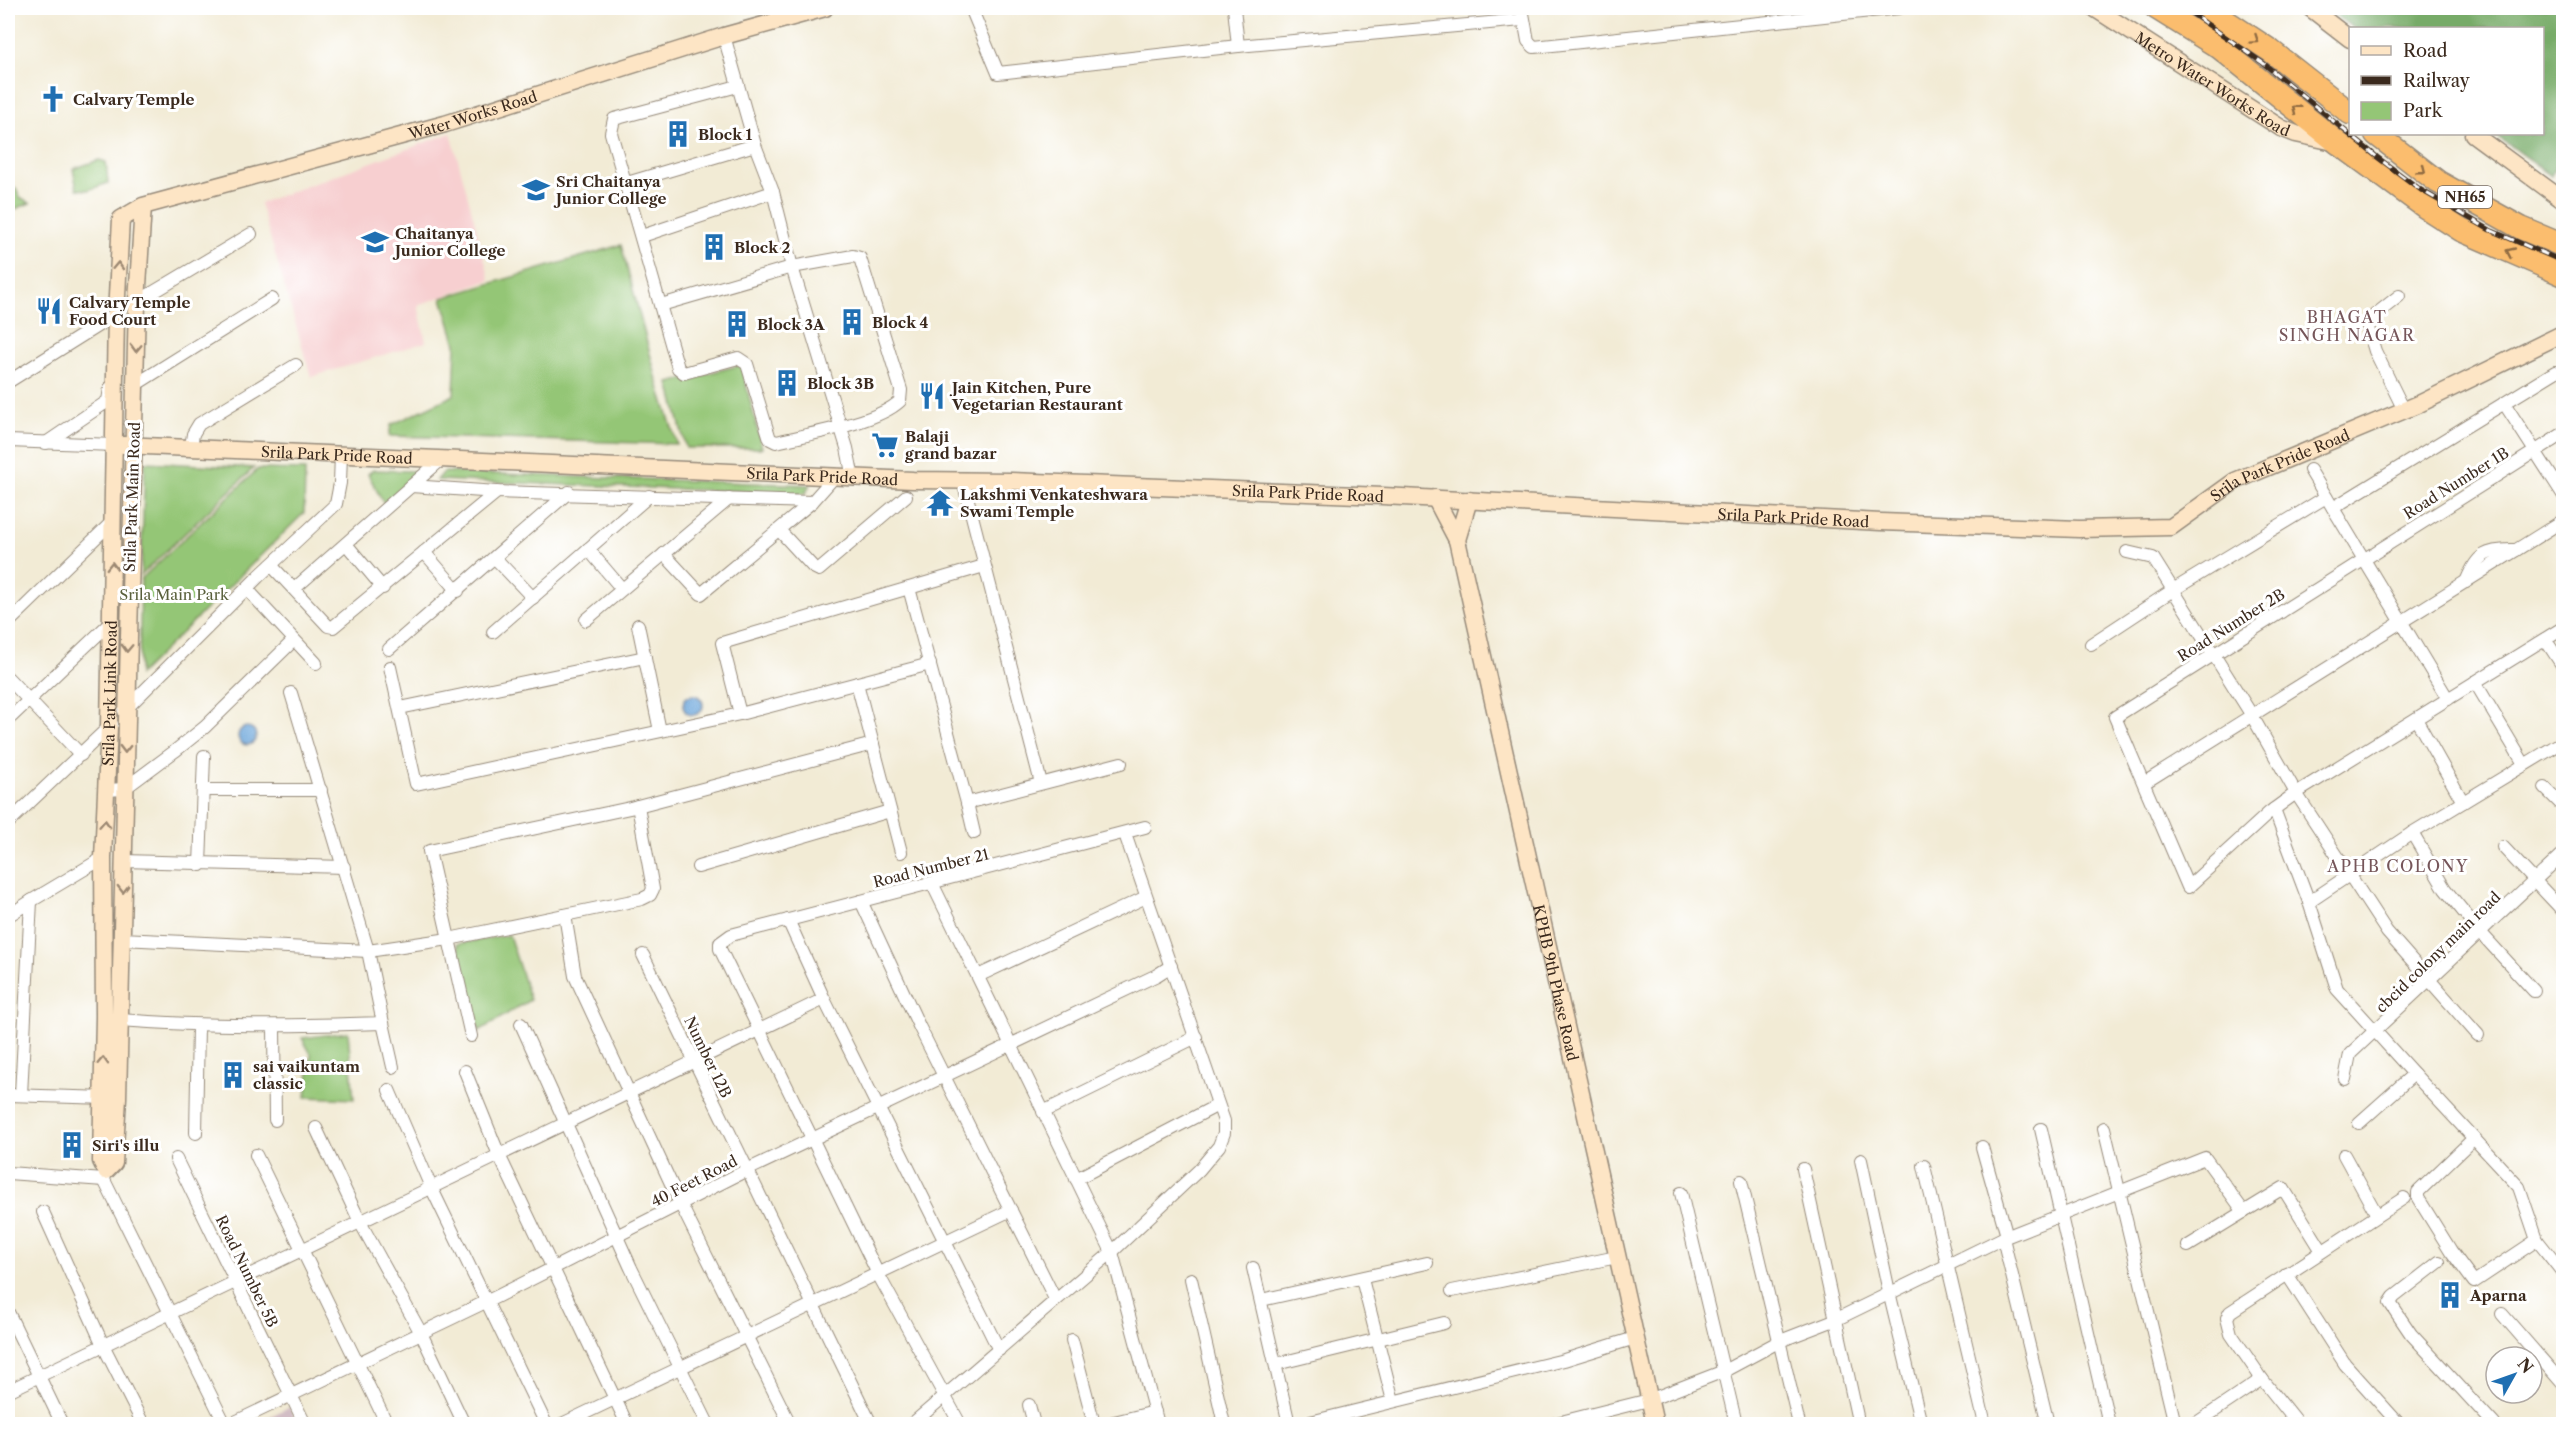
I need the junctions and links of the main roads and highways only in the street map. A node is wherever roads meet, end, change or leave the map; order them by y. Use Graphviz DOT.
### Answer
graph roads {
  1 [pos="2156,8"];
  2 [pos="2214,12"];
  3 [pos="2207,40"];
  4 [pos="2349,112"];
  5 [pos="2377,135"];
  6 [pos="2561,241"];
  7 [pos="2564,275"];
  1 -- 3 [label="highway, NH65"];
  2 -- 3 [label="highway"];
  2 -- 4 [label="highway, one-way"];
  7 -- 3 [label="highway, NH65, one-way"];
  5 -- 6 [label="highway, NH65, one-way"];
}
